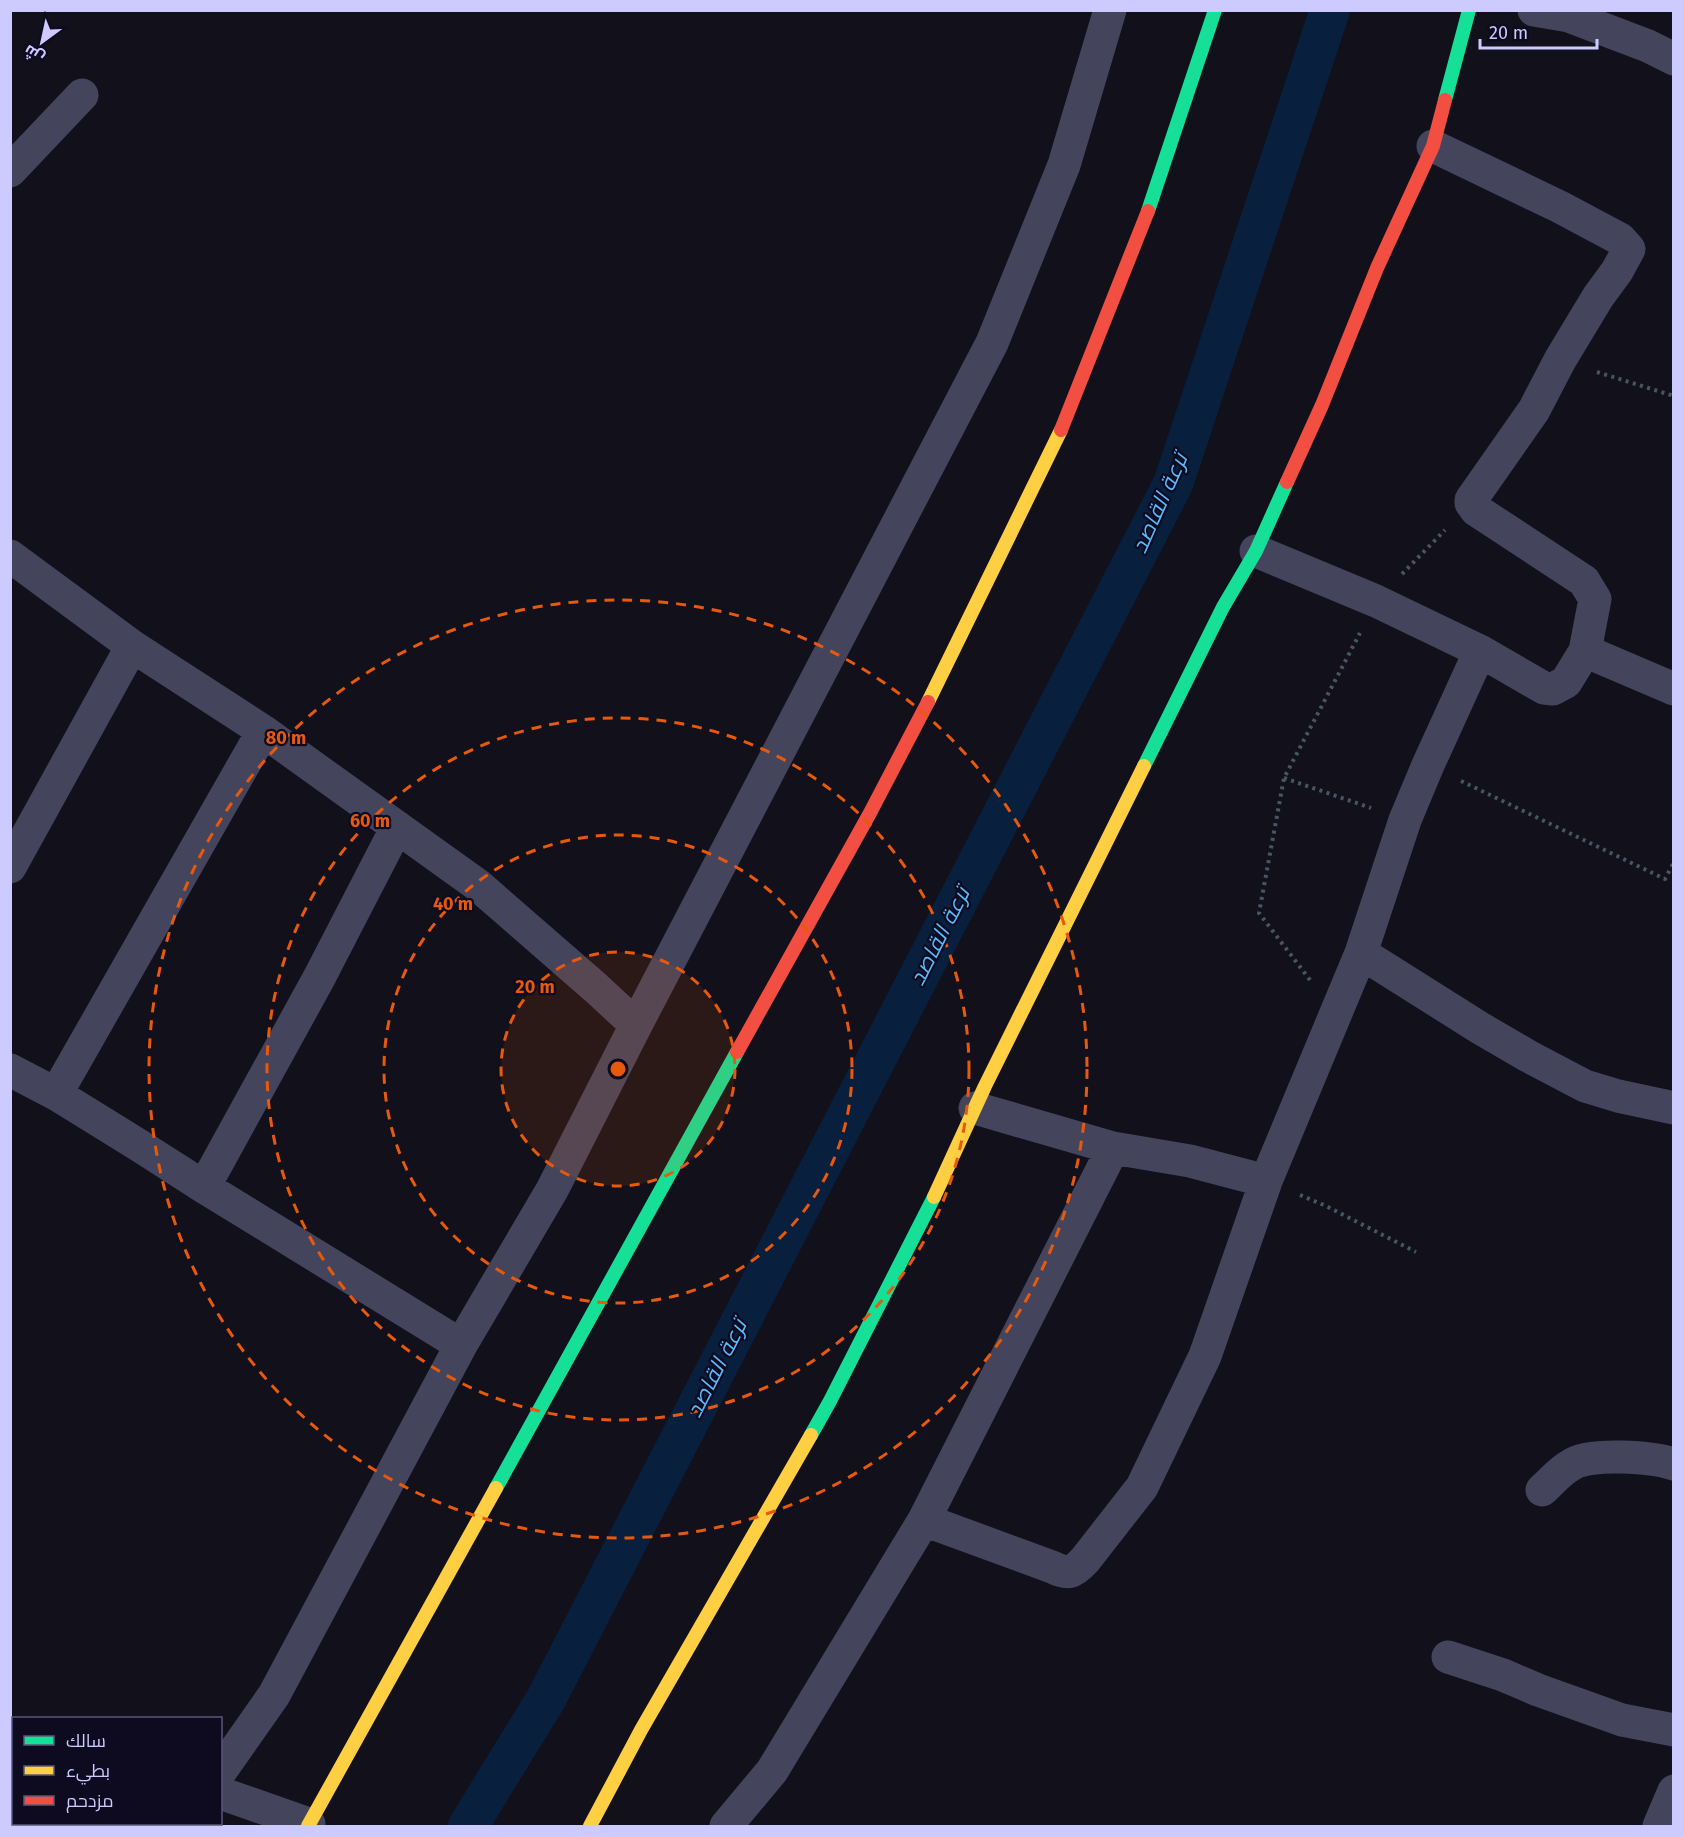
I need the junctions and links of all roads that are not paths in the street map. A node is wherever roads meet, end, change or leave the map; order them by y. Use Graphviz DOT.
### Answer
graph roads {
  1 [pos="1110,10"];
  2 [pos="1215,10"];
  3 [pos="1469,10"];
  4 [pos="1542,11"];
  5 [pos="1674,59"];
  6 [pos="82,95"];
  7 [pos="1433,146"];
  8 [pos="10,171"];
  9 [pos="1256,550"];
  10 [pos="10,556"];
  11 [pos="132,646"];
  12 [pos="1480,651"];
  13 [pos="1585,651"];
  14 [pos="1674,689"];
  15 [pos="263,730"];
  16 [pos="397,827"];
  17 [pos="10,867"];
  18 [pos="1361,953"];
  19 [pos="636,1025"];
  20 [pos="12,1076"];
  21 [pos="56,1094"];
  22 [pos="975,1108"];
  23 [pos="1674,1108"];
  24 [pos="1113,1148"];
  25 [pos="1266,1181"];
  26 [pos="204,1187"];
  27 [pos="461,1345"];
  28 [pos="1674,1464"];
  29 [pos="1542,1490"];
  30 [pos="924,1520"];
  31 [pos="1448,1657"];
  32 [pos="1674,1730"];
  33 [pos="222,1769"];
  34 [pos="1674,1791"];
  35 [pos="222,1794"];
  36 [pos="309,1825"];
  37 [pos="590,1827"];
  38 [pos="726,1827"];
  39 [pos="1659,1827"];
  1 -- 19 [label="street"];
  2 -- 36 [label="street"];
  3 -- 7 [label="street"];
  4 -- 5 [label="street"];
  6 -- 8 [label="street"];
  7 -- 9 [label="street"];
  7 -- 13 [label="street"];
  9 -- 12 [label="street"];
  9 -- 22 [label="street"];
  10 -- 11 [label="street"];
  11 -- 15 [label="street"];
  11 -- 17 [label="street"];
  12 -- 13 [label="street"];
  12 -- 18 [label="street"];
  13 -- 14 [label="street"];
  15 -- 16 [label="street"];
  15 -- 21 [label="street"];
  16 -- 19 [label="street"];
  16 -- 26 [label="street"];
  18 -- 23 [label="street"];
  18 -- 25 [label="street"];
  19 -- 27 [label="street"];
  20 -- 21 [label="street"];
  21 -- 26 [label="street"];
  22 -- 24 [label="street"];
  22 -- 37 [label="street"];
  24 -- 25 [label="street"];
  24 -- 30 [label="street"];
  25 -- 30 [label="street"];
  26 -- 27 [label="street"];
  27 -- 33 [label="street"];
  28 -- 29 [label="street"];
  30 -- 38 [label="street"];
  31 -- 32 [label="street"];
  34 -- 39 [label="street"];
  35 -- 36 [label="street"];
}
